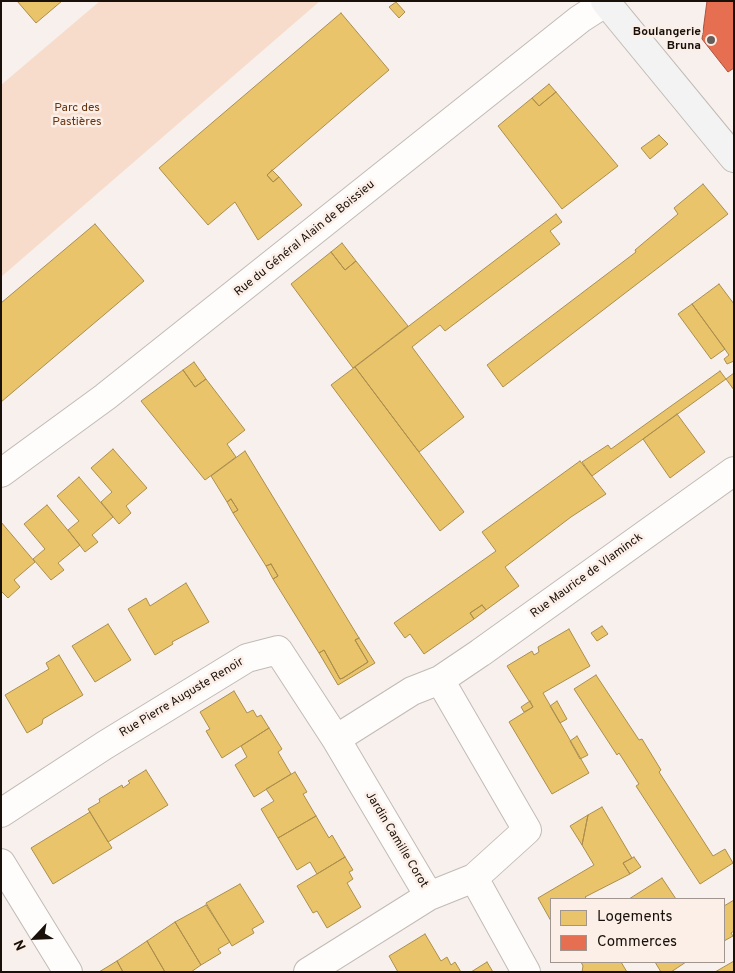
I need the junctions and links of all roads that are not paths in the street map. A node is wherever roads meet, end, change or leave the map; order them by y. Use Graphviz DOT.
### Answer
graph roads {
  1 [pos="607,2"];
  2 [pos="734,158"];
  3 [pos="734,471"];
  4 [pos="1,473"];
  5 [pos="440,680"];
  6 [pos="336,739"];
  7 [pos="1,813"];
  8 [pos="1,863"];
  9 [pos="474,878"];
  10 [pos="429,896"];
  11 [pos="68,972"];
  12 [pos="308,972"];
  13 [pos="526,972"];
  1 -- 2 [label="main road"];
  1 -- 4 [label="street, Rue du Général Alain de Boissieu"];
  3 -- 5 [label="street, Rue Maurice de Vlaminck"];
  5 -- 6 [label="street"];
  5 -- 9 [label="street, Jardin Camille Corot"];
  6 -- 7 [label="street, Rue Pierre Auguste Renoir"];
  6 -- 10 [label="street, Jardin Camille Corot"];
  8 -- 11 [label="street"];
  9 -- 10 [label="street, Jardin Camille Corot"];
  9 -- 13 [label="street"];
  10 -- 12 [label="street"];
}
